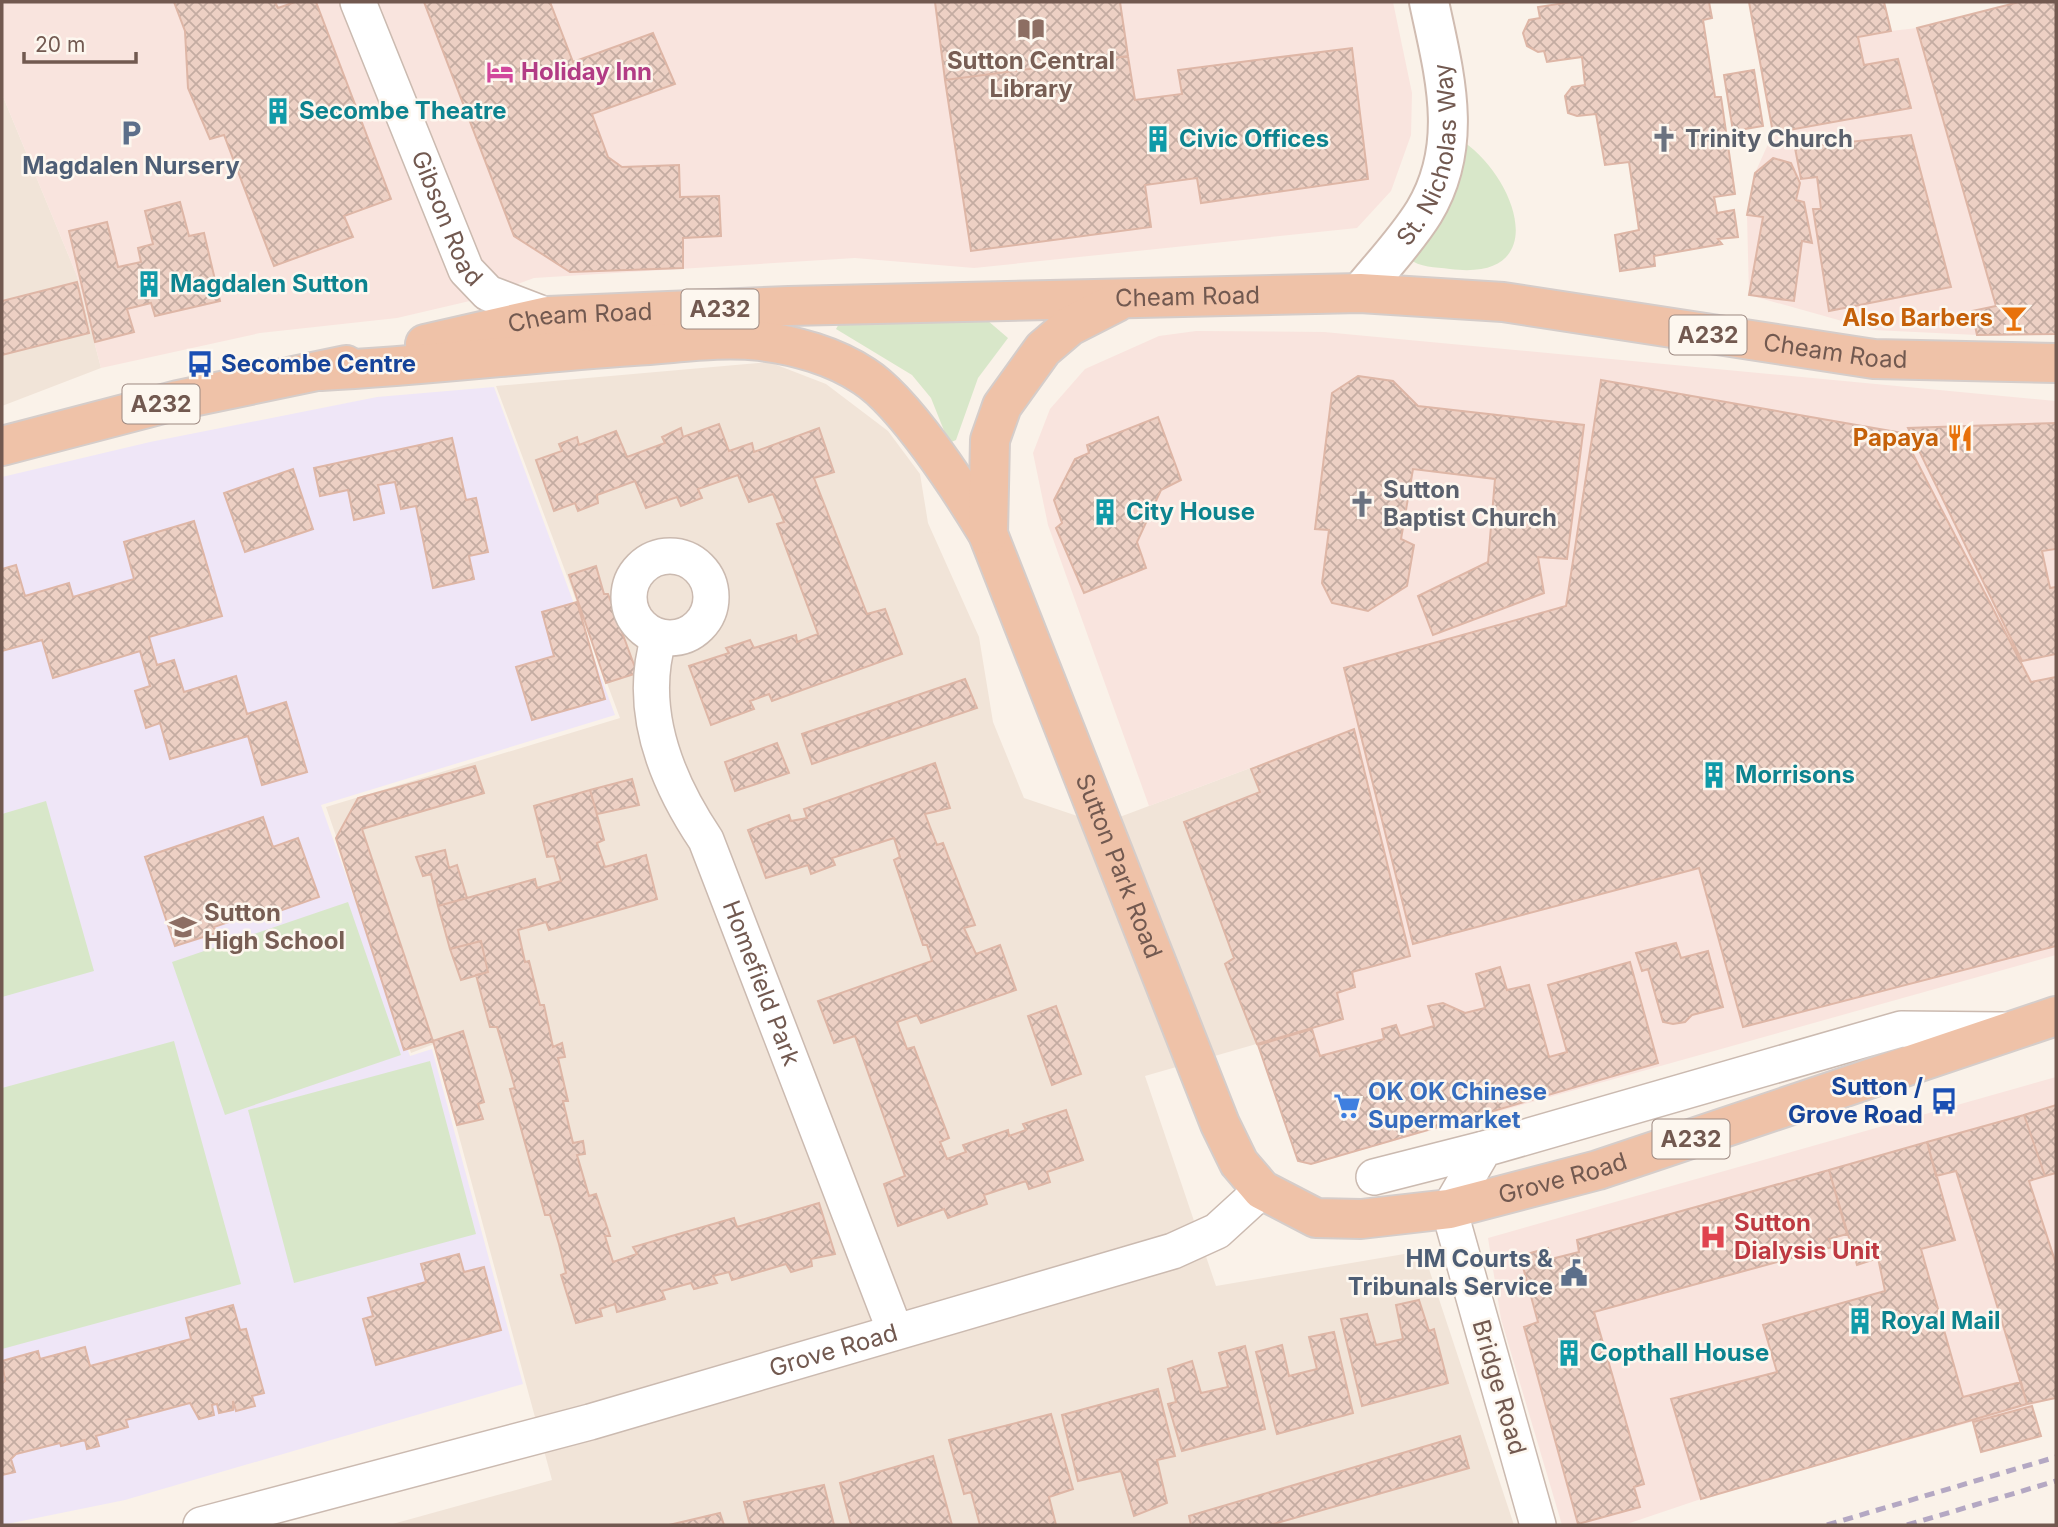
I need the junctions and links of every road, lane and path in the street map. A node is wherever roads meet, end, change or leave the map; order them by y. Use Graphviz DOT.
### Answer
graph roads {
  1 [pos="358,2"];
  2 [pos="1429,2"];
  3 [pos="1360,293"];
  4 [pos="1125,298"];
  5 [pos="548,316"];
  6 [pos="792,346"];
  7 [pos="2056,363"];
  8 [pos="321,372"];
  9 [pos="2,446"];
  10 [pos="988,534"];
  11 [pos="659,637"];
  12 [pos="2056,1016"];
  13 [pos="2015,1030"];
  14 [pos="1773,1065"];
  15 [pos="1757,1117"];
  16 [pos="1484,1149"];
  17 [pos="1374,1177"];
  18 [pos="1262,1191"];
  19 [pos="1449,1209"];
  20 [pos="895,1331"];
  21 [pos="201,1525"];
  22 [pos="1538,1525"];
  1 -- 5 [label="street, Gibson Road"];
  2 -- 3 [label="main road, St. Nicholas Way"];
  3 -- 4 [label="highway, Cheam Road / A232"];
  3 -- 7 [label="highway, Cheam Road / A232"];
  4 -- 5 [label="highway, Cheam Road / A232"];
  4 -- 10 [label="highway, Sutton Park Road / A232"];
  5 -- 8 [label="highway, Cheam Road / A232"];
  6 -- 8 [label="highway, Cheam Road / A232"];
  6 -- 10 [label="highway, Sutton Park Road / A232"];
  8 -- 9 [label="highway, Cheam Road / A232"];
  10 -- 18 [label="highway, Sutton Park Road / A232"];
  11 -- 20 [label="street, Homefield Park"];
  12 -- 13 [label="highway, Grove Road / A232"];
  13 -- 14 [label="street, Grove Road"];
  13 -- 15 [label="highway, Grove Road / A232"];
  14 -- 15 [label="street"];
  14 -- 16 [label="street, Grove Road"];
  15 -- 19 [label="highway, Grove Road / A232"];
  16 -- 17 [label="street, Grove Road"];
  16 -- 19 [label="street, Grove Road"];
  18 -- 19 [label="highway, Grove Road / A232"];
  18 -- 20 [label="street, Grove Road"];
  19 -- 22 [label="street, Bridge Road"];
  20 -- 21 [label="street, Grove Road"];
}
